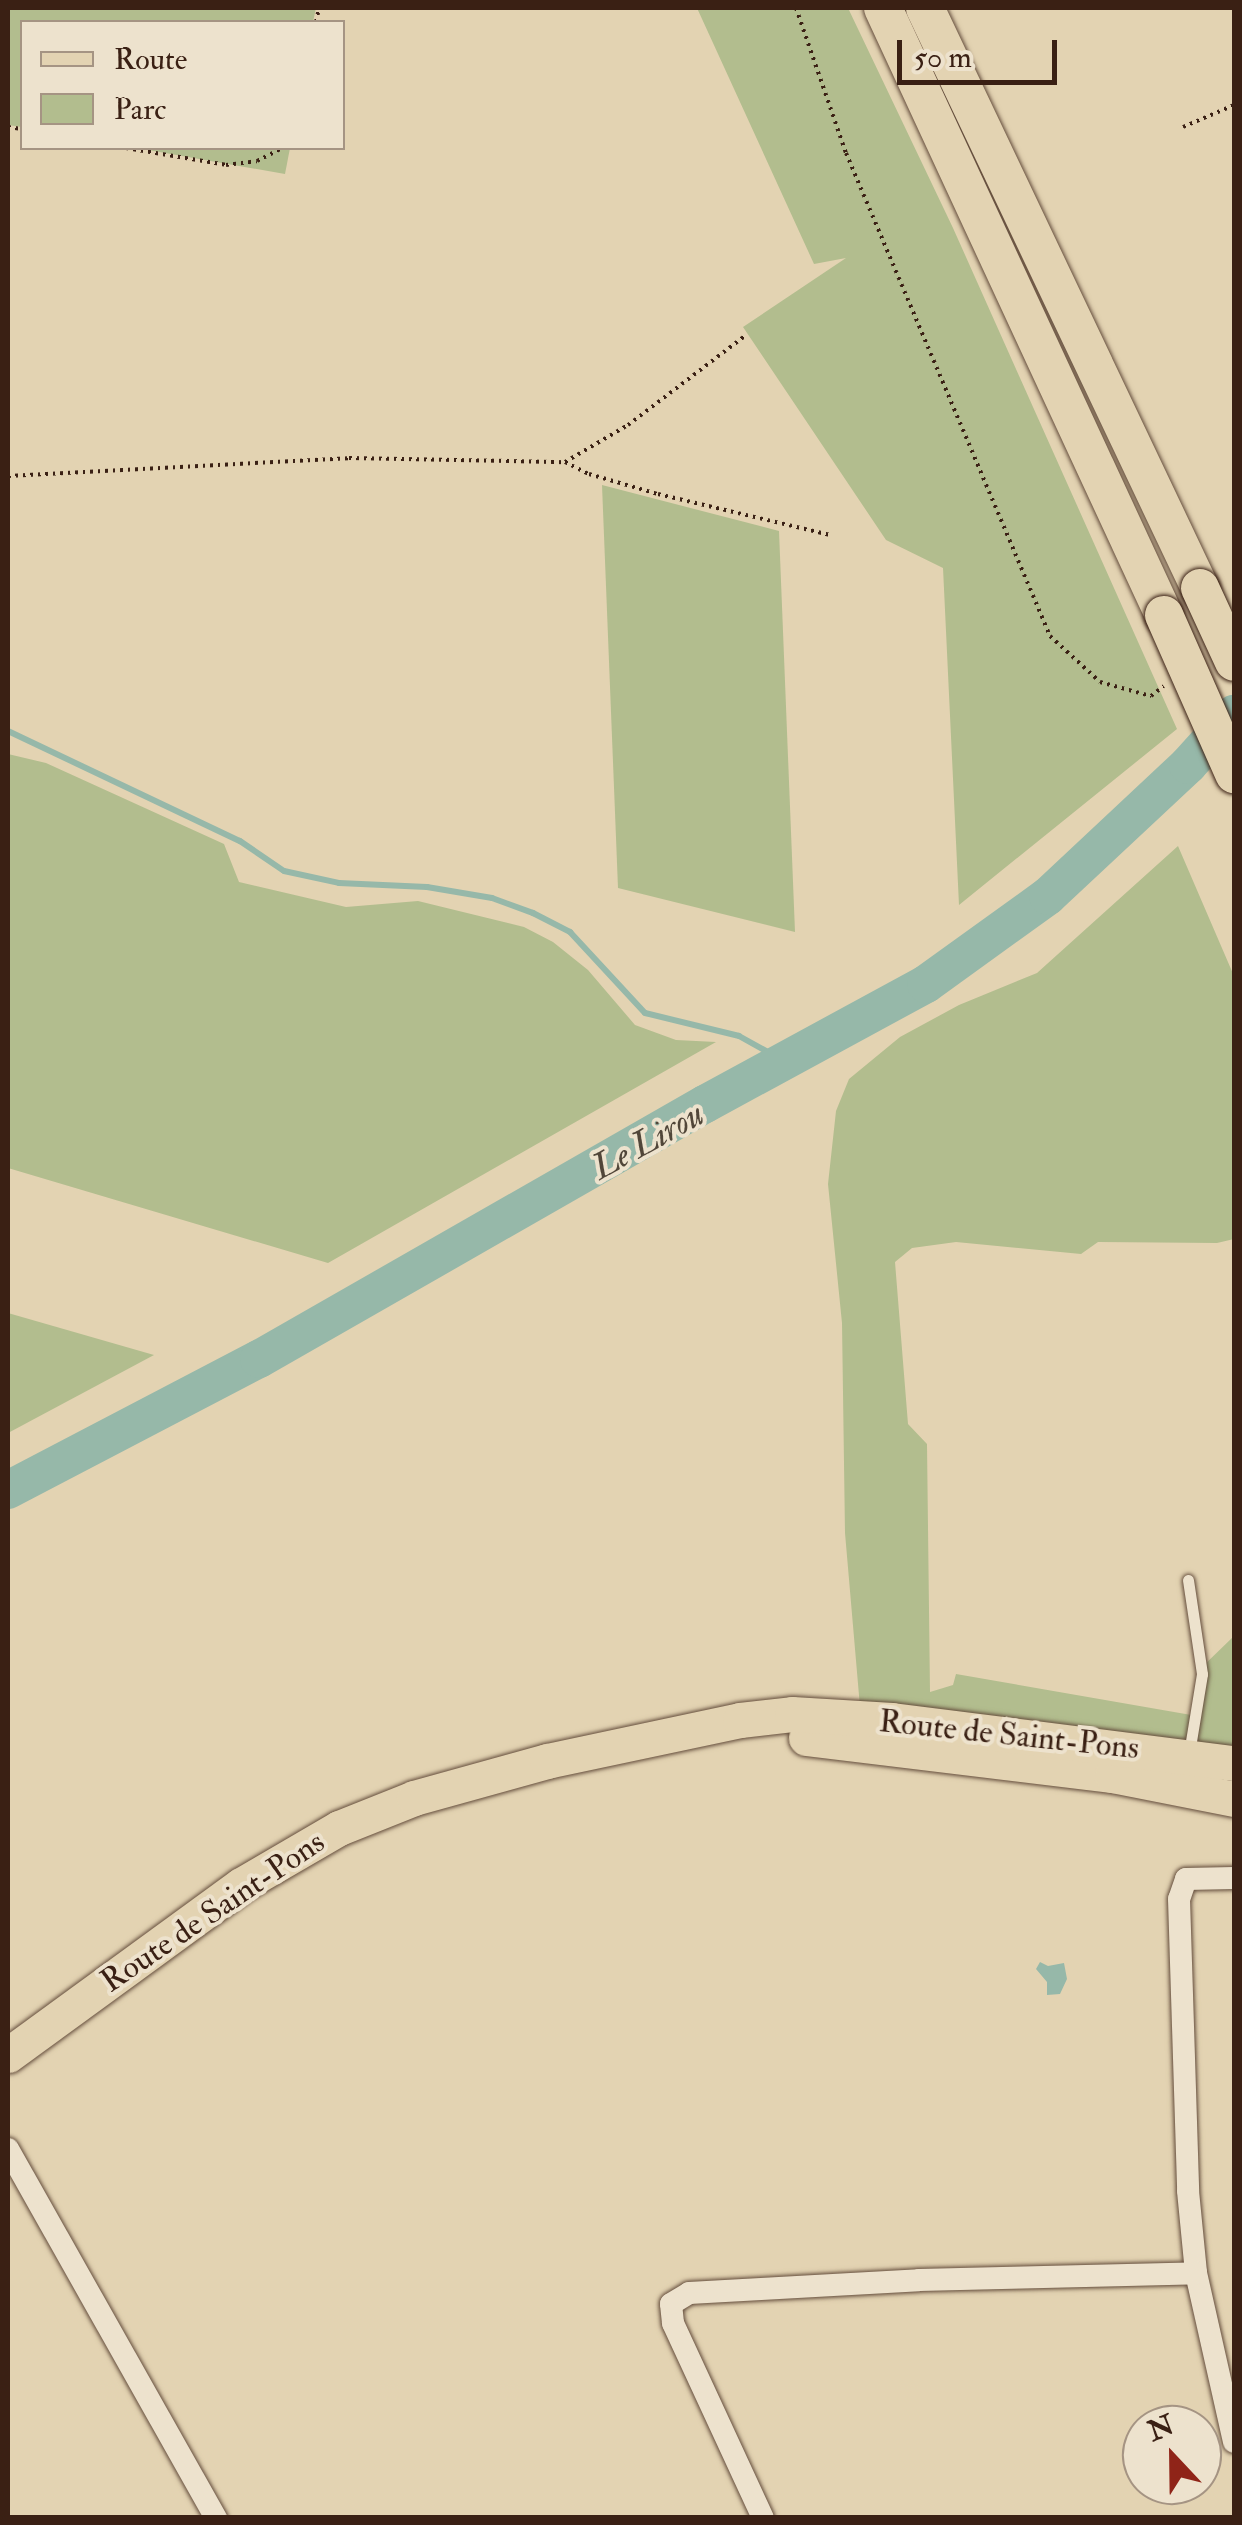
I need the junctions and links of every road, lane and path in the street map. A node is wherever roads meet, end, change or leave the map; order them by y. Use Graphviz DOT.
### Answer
graph roads {
  1 [pos="796,8"];
  2 [pos="884,8"];
  3 [pos="925,8"];
  4 [pos="1234,105"];
  5 [pos="1183,127"];
  6 [pos="138,150"];
  7 [pos="278,150"];
  8 [pos="745,336"];
  9 [pos="564,462"];
  10 [pos="8,476"];
  11 [pos="830,536"];
  12 [pos="1234,662"];
  13 [pos="1165,685"];
  14 [pos="1234,774"];
  15 [pos="1188,1580"];
  16 [pos="664,1735"];
  17 [pos="1189,1756"];
  18 [pos="1234,1763"];
  19 [pos="1234,1798"];
  20 [pos="1234,1878"];
  21 [pos="8,2055"];
  22 [pos="8,2148"];
  23 [pos="1196,2273"];
  24 [pos="1234,2442"];
  25 [pos="216,2518"];
  26 [pos="763,2518"];
  1 -- 13 [label="path"];
  2 -- 14 [label="highway, bridge"];
  3 -- 12 [label="highway, bridge"];
  4 -- 5 [label="path"];
  6 -- 7 [label="path"];
  8 -- 9 [label="path"];
  9 -- 10 [label="path"];
  9 -- 11 [label="path"];
  15 -- 17 [label="lane"];
  16 -- 17 [label="main road, Route de Saint-Pons"];
  16 -- 19 [label="main road, Route de Saint-Pons"];
  16 -- 21 [label="main road, Route de Saint-Pons"];
  17 -- 18 [label="main road, Route de Saint-Pons"];
  20 -- 23 [label="street"];
  22 -- 25 [label="street"];
  23 -- 24 [label="street"];
  23 -- 26 [label="street"];
}
